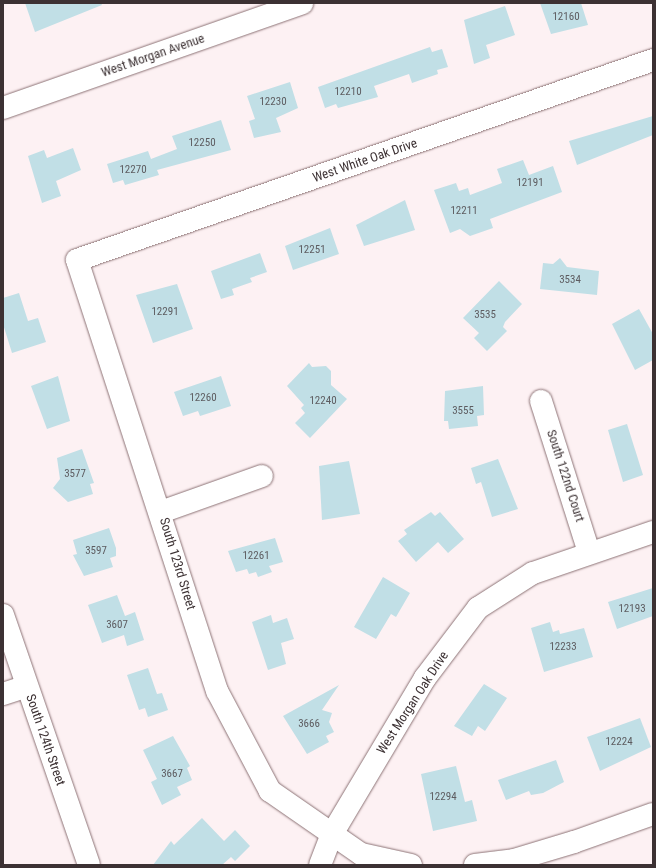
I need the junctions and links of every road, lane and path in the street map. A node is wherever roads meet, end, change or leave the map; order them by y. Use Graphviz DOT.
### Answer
graph roads {
  1 [pos="302,3"];
  2 [pos="653,60"];
  3 [pos="5,102"];
  4 [pos="77,260"];
  5 [pos="541,401"];
  6 [pos="262,476"];
  7 [pos="160,512"];
  8 [pos="653,532"];
  9 [pos="589,552"];
  10 [pos="3,615"];
  11 [pos="27,686"];
  12 [pos="3,694"];
  13 [pos="653,814"];
  14 [pos="332,834"];
  15 [pos="88,865"];
  16 [pos="320,865"];
  17 [pos="412,865"];
  18 [pos="475,865"];
  1 -- 3 [label="street, West Morgan Avenue"];
  2 -- 4 [label="street, West White Oak Drive"];
  4 -- 7 [label="street, South 123rd Street"];
  5 -- 9 [label="street, South 122nd Court"];
  6 -- 7 [label="street"];
  7 -- 14 [label="street, South 123rd Street"];
  8 -- 9 [label="street, West Morgan Oak Drive"];
  9 -- 14 [label="street, West Morgan Oak Drive"];
  10 -- 11 [label="street, South 124th Street"];
  11 -- 12 [label="street"];
  11 -- 15 [label="street, South 124th Street"];
  13 -- 18 [label="street"];
  14 -- 16 [label="street, West Morgan Oak Drive"];
  14 -- 17 [label="street, South 123rd Street"];
}
